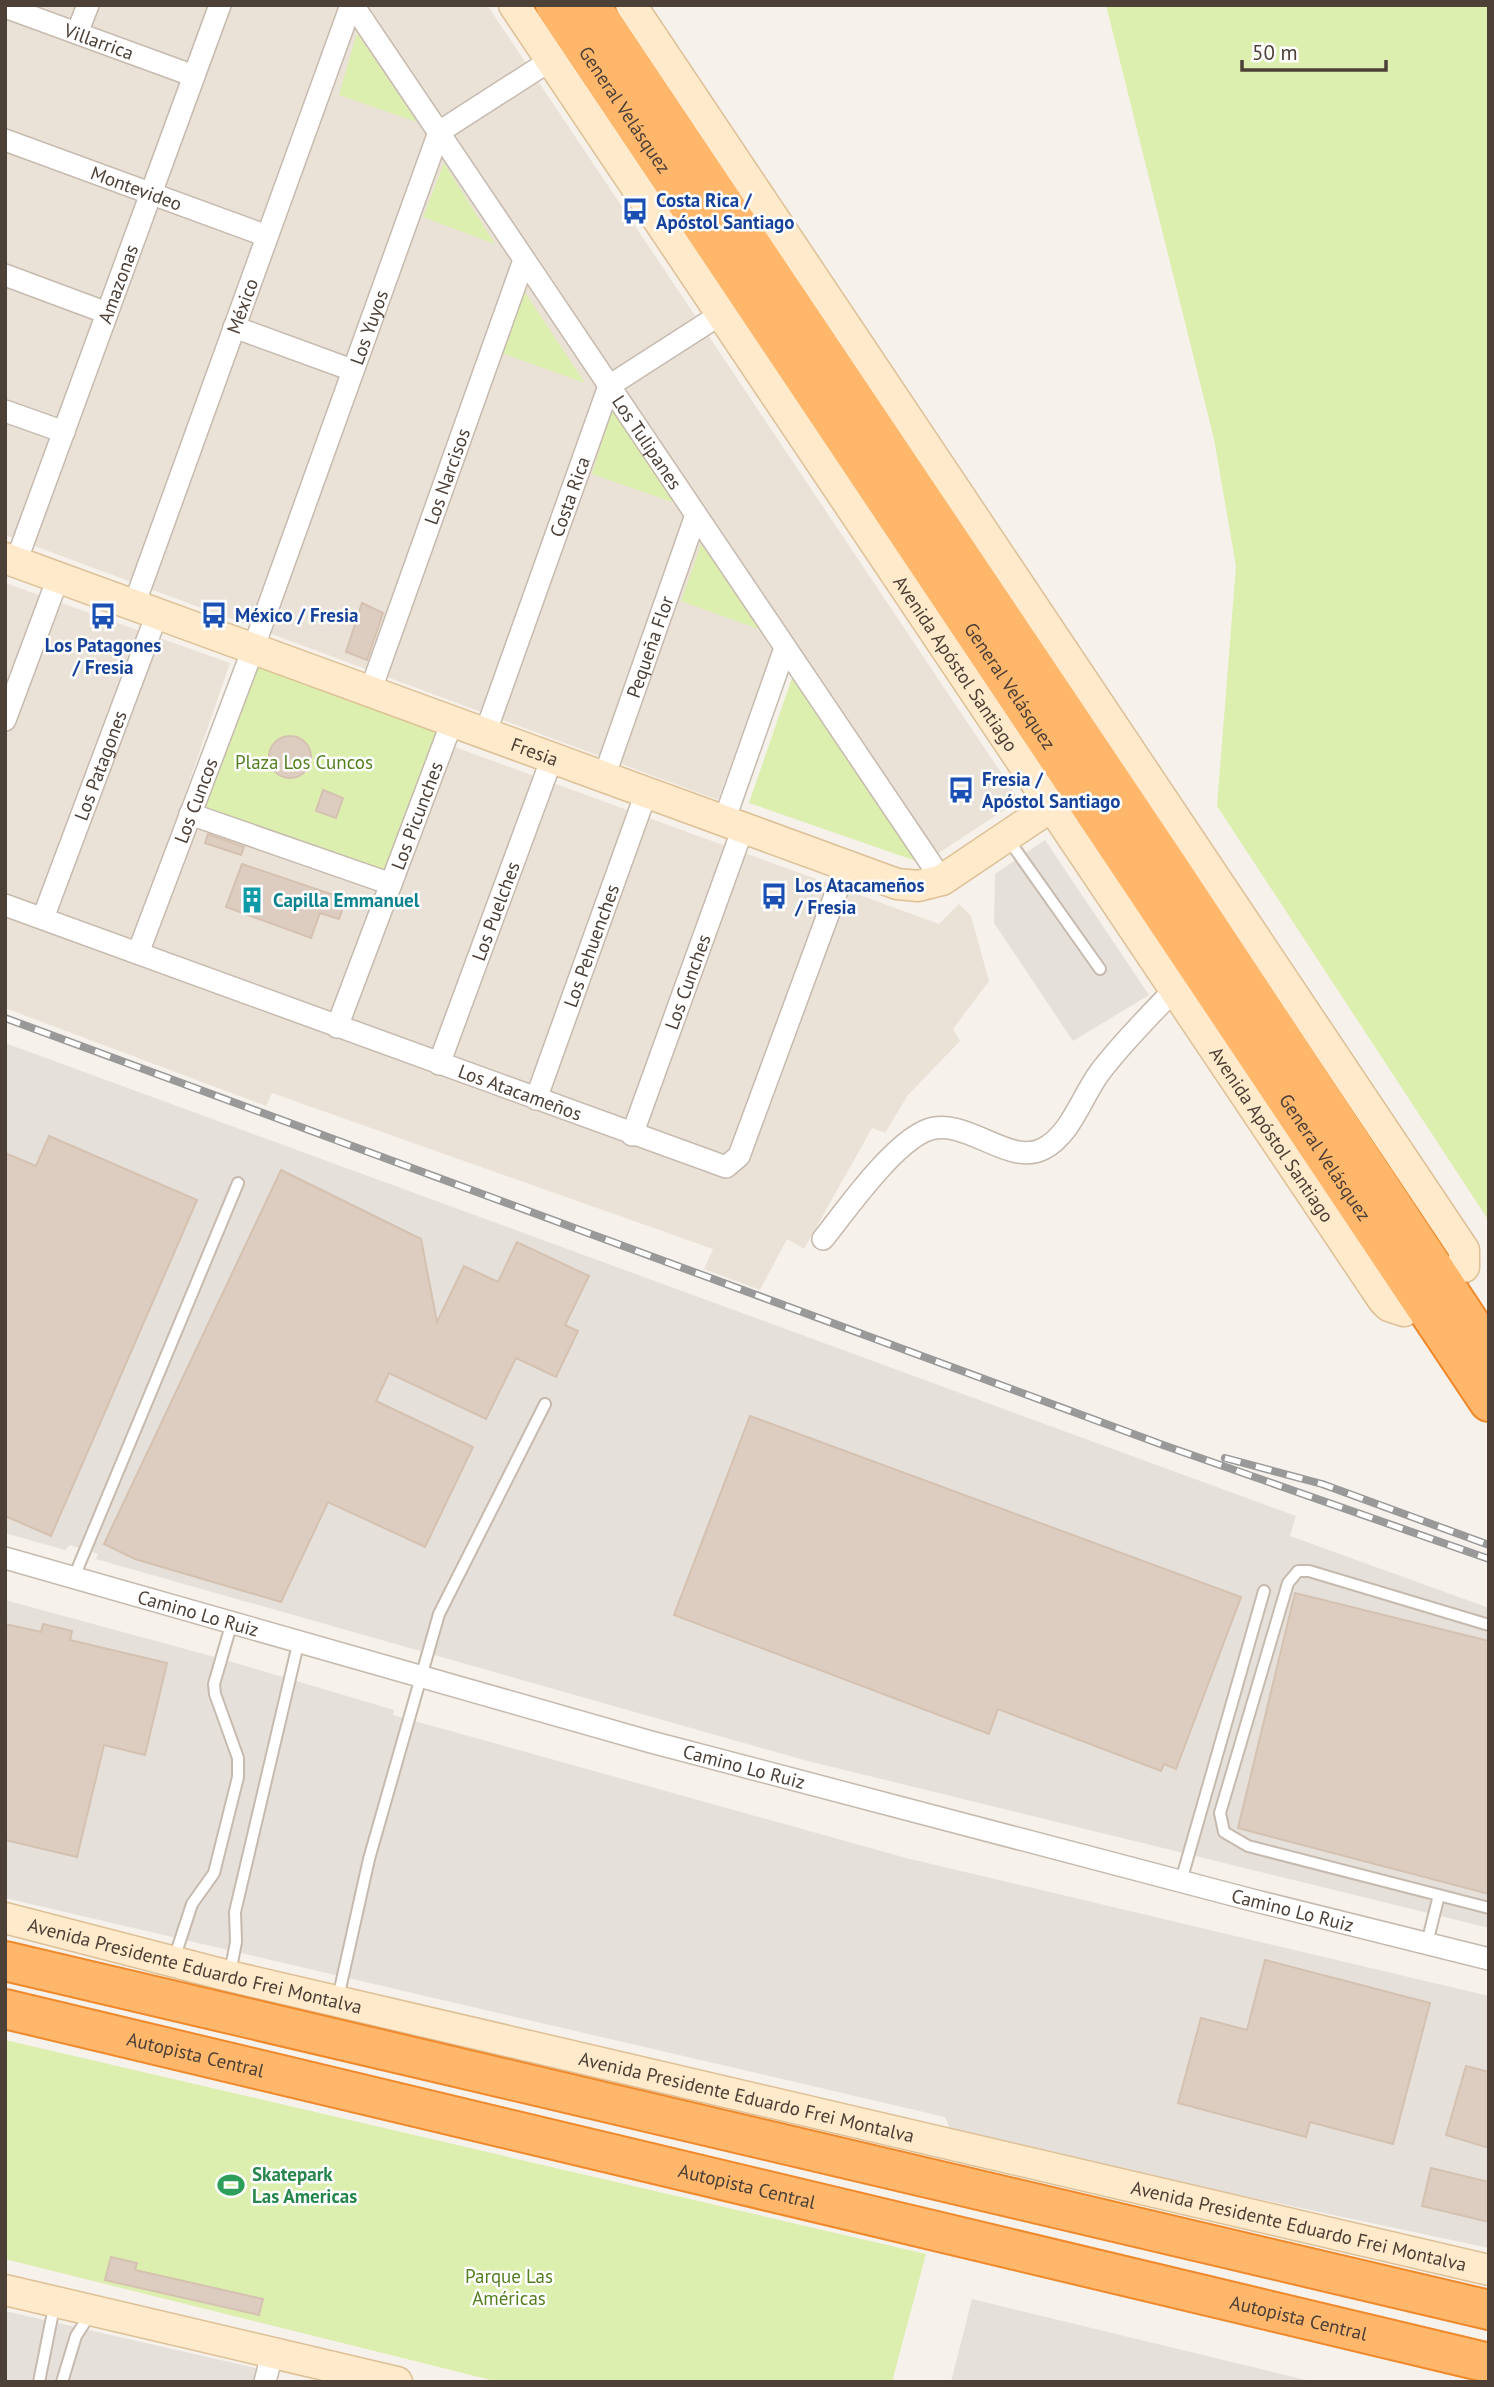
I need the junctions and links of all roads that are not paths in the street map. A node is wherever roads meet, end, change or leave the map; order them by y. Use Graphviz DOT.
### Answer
graph roads {
  1 [pos="88,5"];
  2 [pos="219,5"];
  3 [pos="352,5"];
  4 [pos="514,5"];
  5 [pos="555,5"];
  6 [pos="590,5"];
  7 [pos="631,5"];
  8 [pos="5,7"];
  9 [pos="78,33"];
  10 [pos="551,60"];
  11 [pos="194,76"];
  12 [pos="439,132"];
  13 [pos="5,140"];
  14 [pos="151,194"];
  15 [pos="267,236"];
  16 [pos="524,260"];
  17 [pos="5,275"];
  18 [pos="107,313"];
  19 [pos="722,314"];
  20 [pos="234,327"];
  21 [pos="352,370"];
  22 [pos="610,386"];
  23 [pos="5,411"];
  24 [pos="64,432"];
  25 [pos="696,514"];
  26 [pos="11,560"];
  27 [pos="58,578"];
  28 [pos="146,610"];
  29 [pos="785,648"];
  30 [pos="253,649"];
  31 [pos="370,692"];
  32 [pos="5,720"];
  33 [pos="452,722"];
  34 [pos="485,734"];
  35 [pos="552,758"];
  36 [pos="604,777"];
  37 [pos="646,793"];
  38 [pos="1052,806"];
  39 [pos="190,814"];
  40 [pos="734,825"];
  41 [pos="1006,837"];
  42 [pos="846,866"];
  43 [pos="942,880"];
  44 [pos="391,884"];
  45 [pos="5,905"];
  46 [pos="43,918"];
  47 [pos="138,953"];
  48 [pos="1100,969"];
  49 [pos="1175,989"];
  50 [pos="337,1027"];
  51 [pos="439,1064"];
  52 [pos="536,1099"];
  53 [pos="632,1135"];
  54 [pos="238,1183"];
  55 [pos="823,1239"];
  56 [pos="1464,1267"];
  57 [pos="1404,1311"];
  58 [pos="1489,1352"];
  59 [pos="1489,1402"];
  60 [pos="545,1404"];
  61 [pos="5,1558"];
  62 [pos="74,1577"];
  63 [pos="1264,1591"];
  64 [pos="232,1622"];
  65 [pos="1489,1625"];
  66 [pos="299,1640"];
  67 [pos="421,1676"];
  68 [pos="1181,1881"];
  69 [pos="1439,1895"];
  70 [pos="1489,1908"];
  71 [pos="5,1918"];
  72 [pos="1427,1943"];
  73 [pos="1489,1959"];
  74 [pos="15,1962"];
  75 [pos="173,1962"];
  76 [pos="229,1976"];
  77 [pos="337,2001"];
  78 [pos="5,2009"];
  79 [pos="5,2021"];
  80 [pos="88,2030"];
  81 [pos="1489,2270"];
  82 [pos="5,2290"];
  83 [pos="55,2302"];
  84 [pos="1489,2310"];
  85 [pos="92,2311"];
  86 [pos="1489,2363"];
  87 [pos="269,2368"];
  88 [pos="40,2381"];
  89 [pos="62,2382"];
  90 [pos="397,2382"];
  1 -- 9 [label="street"];
  2 -- 11 [label="street, Amazonas"];
  3 -- 12 [label="street, Los Tulipanes"];
  3 -- 15 [label="street, México"];
  4 -- 10 [label="street, Avenida Apóstol Santiago"];
  5 -- 59 [label="highway, General Velásquez"];
  6 -- 58 [label="highway, General Velásquez"];
  7 -- 56 [label="street"];
  8 -- 9 [label="street, Villarrica"];
  9 -- 11 [label="street, Villarrica"];
  10 -- 12 [label="street"];
  10 -- 19 [label="street, Avenida Apóstol Santiago"];
  11 -- 14 [label="street, Amazonas"];
  12 -- 16 [label="street, Los Tulipanes"];
  12 -- 21 [label="street, Los Yuyos"];
  13 -- 14 [label="street, Montevideo"];
  14 -- 15 [label="street, Montevideo"];
  14 -- 18 [label="street, Amazonas"];
  15 -- 20 [label="street, México"];
  16 -- 22 [label="street, Los Tulipanes"];
  16 -- 31 [label="street, Los Narcisos"];
  17 -- 18 [label="street"];
  18 -- 24 [label="street, Amazonas"];
  19 -- 22 [label="street"];
  19 -- 38 [label="street, Avenida Apóstol Santiago"];
  20 -- 21 [label="street"];
  20 -- 28 [label="street, México"];
  21 -- 30 [label="street, Los Yuyos"];
  22 -- 25 [label="street, Los Tulipanes"];
  22 -- 34 [label="street, Costa Rica"];
  23 -- 24 [label="street"];
  24 -- 26 [label="street, Amazonas"];
  25 -- 29 [label="street, Los Tulipanes"];
  25 -- 36 [label="street, Pequeña Flor"];
  26 -- 27 [label="street, Fresia"];
  27 -- 28 [label="street, Fresia"];
  27 -- 32 [label="street"];
  28 -- 30 [label="street, Fresia"];
  28 -- 46 [label="street, Los Patagones"];
  29 -- 40 [label="street, Los Cunches"];
  29 -- 43 [label="street, Los Tulipanes"];
  30 -- 31 [label="street, Fresia"];
  30 -- 39 [label="street, Los Cuncos"];
  31 -- 33 [label="street, Fresia"];
  33 -- 34 [label="street, Fresia"];
  33 -- 44 [label="street, Los Picunches"];
  34 -- 35 [label="street, Fresia"];
  35 -- 36 [label="street, Fresia"];
  35 -- 51 [label="street, Los Puelches"];
  36 -- 37 [label="street, Fresia"];
  37 -- 40 [label="street, Fresia"];
  37 -- 52 [label="street, Los Pehuenches"];
  38 -- 41 [label="street, Fresia"];
  38 -- 49 [label="street, Avenida Apóstol Santiago"];
  39 -- 44 [label="street"];
  39 -- 47 [label="street, Los Cuncos"];
  40 -- 42 [label="street, Fresia"];
  40 -- 53 [label="street, Los Cunches"];
  41 -- 43 [label="street, Fresia"];
  41 -- 48 [label="lane"];
  42 -- 43 [label="street, Fresia"];
  42 -- 53 [label="street, Los Atacameños"];
  44 -- 50 [label="street, Los Picunches"];
  45 -- 46 [label="street, Los Atacameños"];
  46 -- 47 [label="street, Los Atacameños"];
  47 -- 50 [label="street, Los Atacameños"];
  49 -- 55 [label="street"];
  49 -- 57 [label="street, Avenida Apóstol Santiago"];
  50 -- 51 [label="street, Los Atacameños"];
  51 -- 52 [label="street, Los Atacameños"];
  52 -- 53 [label="street, Los Atacameños"];
  54 -- 62 [label="lane"];
  60 -- 67 [label="lane"];
  61 -- 62 [label="street, Camino Lo Ruiz"];
  62 -- 64 [label="street, Camino Lo Ruiz"];
  63 -- 68 [label="lane"];
  64 -- 66 [label="street, Camino Lo Ruiz"];
  64 -- 75 [label="lane"];
  65 -- 69 [label="lane"];
  66 -- 67 [label="street, Camino Lo Ruiz"];
  66 -- 76 [label="lane"];
  67 -- 68 [label="street, Camino Lo Ruiz"];
  67 -- 77 [label="lane"];
  68 -- 72 [label="street, Camino Lo Ruiz"];
  69 -- 70 [label="lane"];
  69 -- 72 [label="lane"];
  71 -- 75 [label="street, Avenida Presidente Eduardo Frei Montalva"];
  72 -- 73 [label="street, Camino Lo Ruiz"];
  74 -- 84 [label="highway"];
  75 -- 76 [label="street, Avenida Presidente Eduardo Frei Montalva"];
  76 -- 77 [label="street, Avenida Presidente Eduardo Frei Montalva"];
  77 -- 81 [label="street, Avenida Presidente Eduardo Frei Montalva"];
  78 -- 80 [label="highway, Autopista Central"];
  79 -- 80 [label="highway"];
  80 -- 86 [label="highway, Autopista Central"];
  82 -- 83 [label="street"];
  83 -- 85 [label="street"];
  83 -- 88 [label="lane"];
  85 -- 87 [label="street"];
  85 -- 89 [label="lane"];
  87 -- 90 [label="street"];
}
